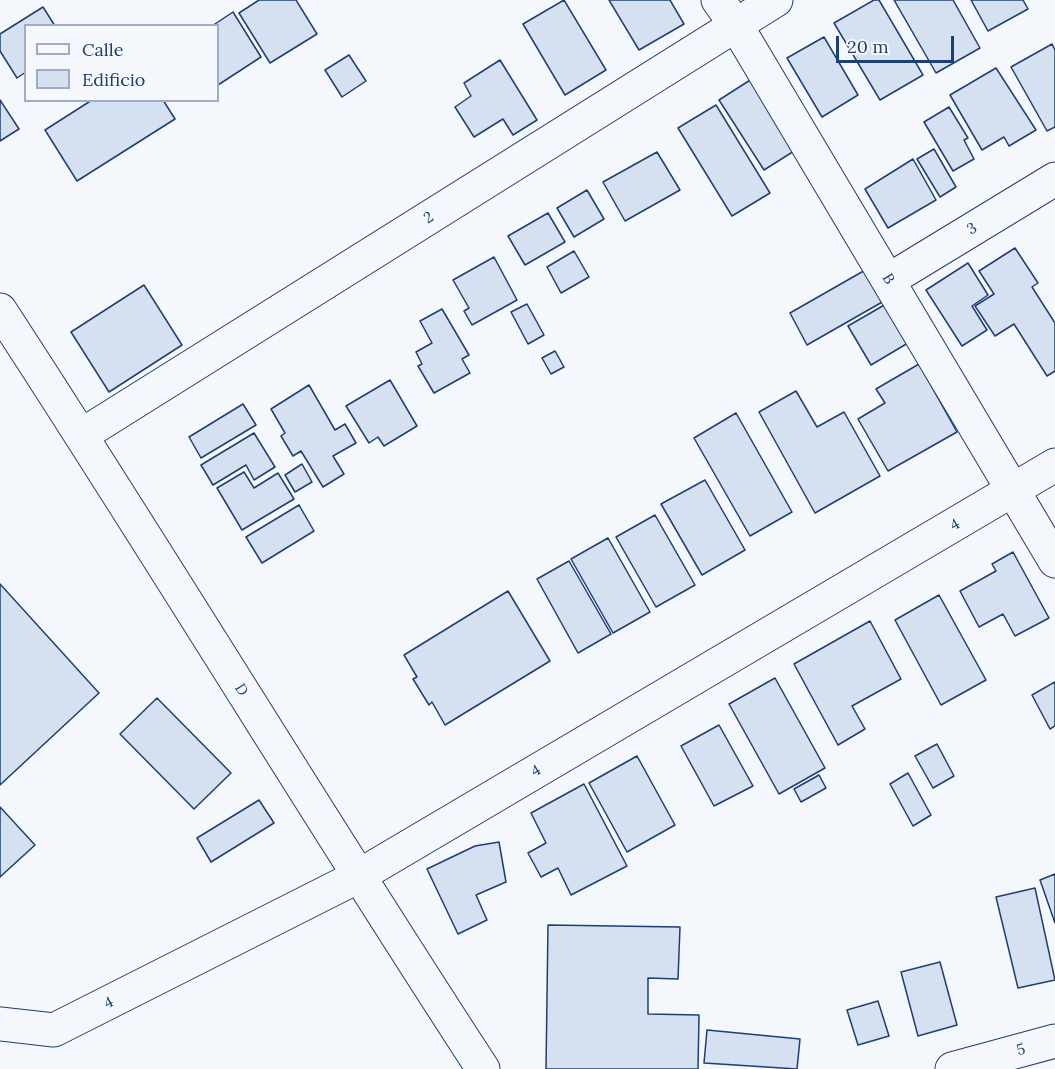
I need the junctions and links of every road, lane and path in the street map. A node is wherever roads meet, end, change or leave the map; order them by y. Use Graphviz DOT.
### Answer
graph roads {
  1 [pos="776,0"];
  2 [pos="727,13"];
  3 [pos="1055,179"];
  4 [pos="889,280"];
  5 [pos="0,310"];
  6 [pos="82,435"];
  7 [pos="1055,465"];
  8 [pos="1012,492"];
  9 [pos="1055,561"];
  10 [pos="357,877"];
  11 [pos="0,1024"];
  12 [pos="1055,1041"];
  13 [pos="483,1069"];
  14 [pos="952,1069"];
  1 -- 2 [label="street, 2"];
  2 -- 4 [label="street, B"];
  2 -- 6 [label="street, 2"];
  3 -- 4 [label="street, 3"];
  4 -- 8 [label="street, B"];
  5 -- 6 [label="street, D"];
  6 -- 10 [label="street, D"];
  7 -- 8 [label="street, 4"];
  8 -- 9 [label="street, B"];
  8 -- 10 [label="street, 4"];
  10 -- 11 [label="street, 4"];
  10 -- 13 [label="street, D"];
  12 -- 14 [label="street, 5"];
}
